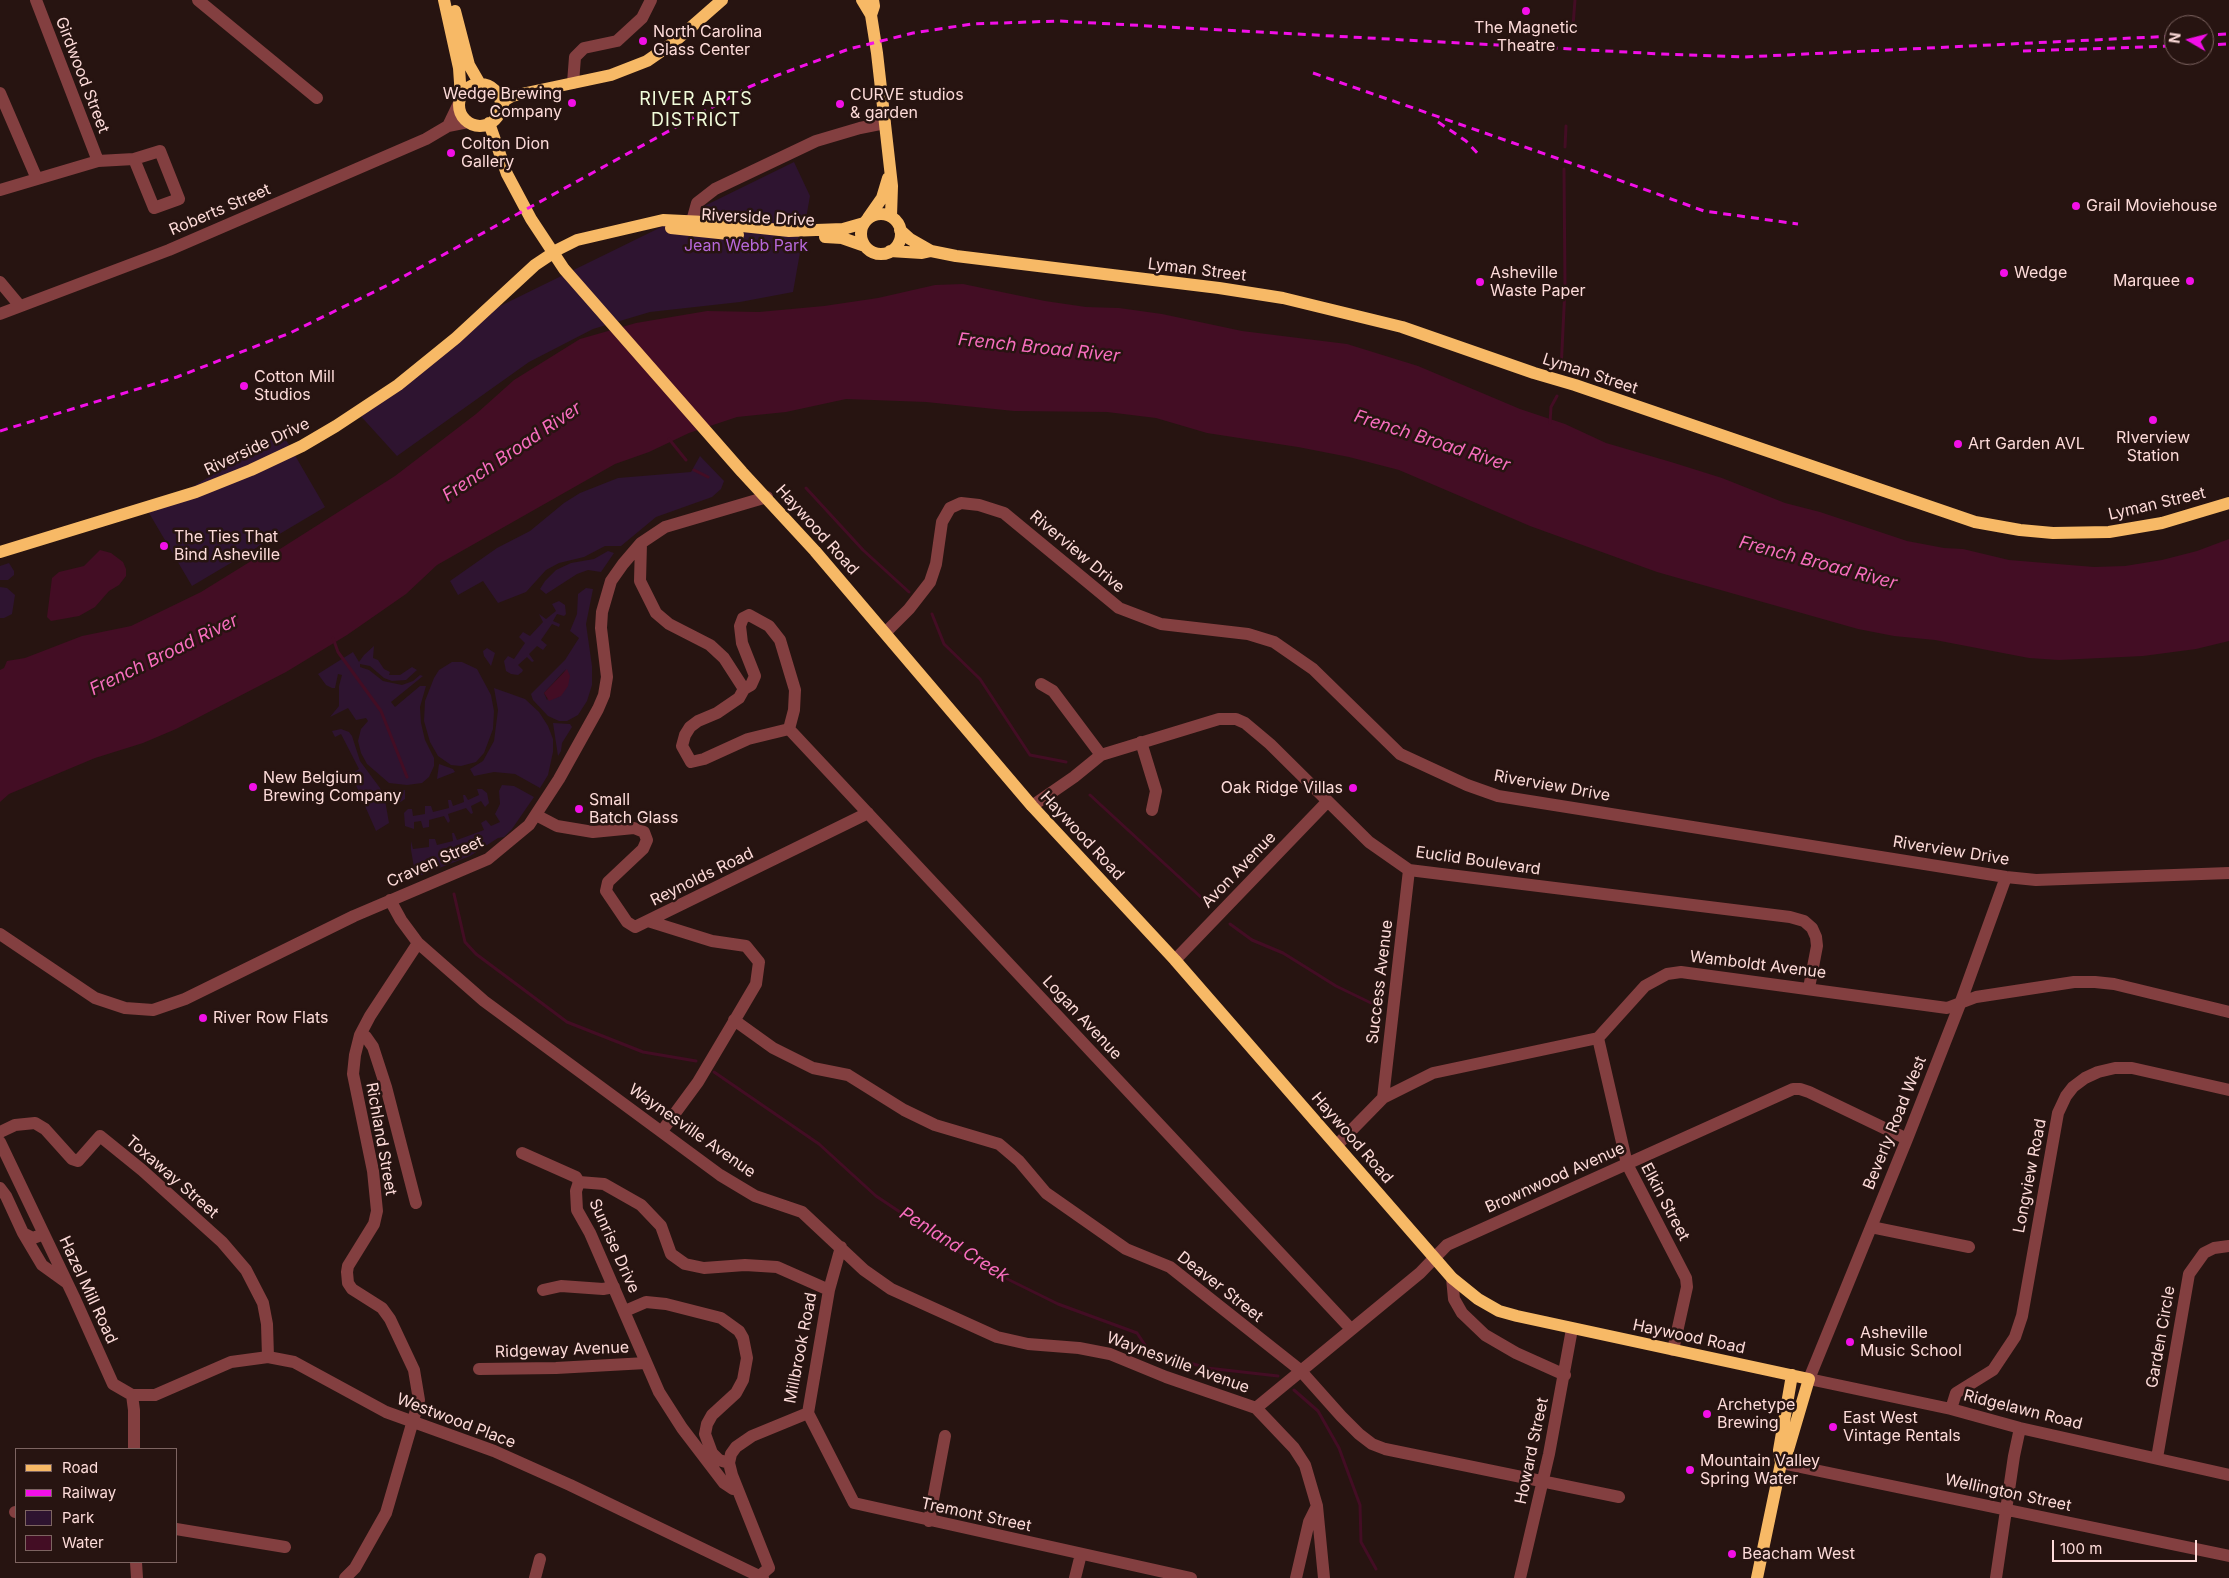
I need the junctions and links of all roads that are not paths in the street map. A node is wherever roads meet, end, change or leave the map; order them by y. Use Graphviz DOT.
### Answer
graph roads {
  1 [pos="36,0"];
  2 [pos="198,0"];
  3 [pos="444,0"];
  4 [pos="453,0"];
  5 [pos="651,0"];
  6 [pos="722,0"];
  7 [pos="862,0"];
  8 [pos="873,0"];
  9 [pos="871,15"];
  10 [pos="573,83"];
  11 [pos="480,84"];
  12 [pos="496,92"];
  13 [pos="0,93"];
  14 [pos="512,96"];
  15 [pos="317,98"];
  16 [pos="460,100"];
  17 [pos="501,107"];
  18 [pos="468,122"];
  19 [pos="885,123"];
  20 [pos="448,126"];
  21 [pos="491,128"];
  22 [pos="134,159"];
  23 [pos="98,162"];
  24 [pos="890,168"];
  25 [pos="37,179"];
  26 [pos="0,190"];
  27 [pos="891,216"];
  28 [pos="692,221"];
  29 [pos="866,221"];
  30 [pos="649,225"];
  31 [pos="900,230"];
  32 [pos="865,246"];
  33 [pos="890,251"];
  34 [pos="931,251"];
  35 [pos="0,282"];
  36 [pos="20,306"];
  37 [pos="0,314"];
  38 [pos="767,497"];
  39 [pos="2229,503"];
  40 [pos="641,543"];
  41 [pos="0,552"];
  42 [pos="886,632"];
  43 [pos="1041,684"];
  44 [pos="744,689"];
  45 [pos="789,729"];
  46 [pos="1141,742"];
  47 [pos="1101,755"];
  48 [pos="1327,802"];
  49 [pos="1032,806"];
  50 [pos="1152,810"];
  51 [pos="868,813"];
  52 [pos="536,815"];
  53 [pos="1409,870"];
  54 [pos="2229,873"];
  55 [pos="2006,877"];
  56 [pos="390,900"];
  57 [pos="648,921"];
  58 [pos="0,934"];
  59 [pos="418,943"];
  60 [pos="1175,960"];
  61 [pos="1809,988"];
  62 [pos="1960,1004"];
  63 [pos="2229,1012"];
  64 [pos="734,1020"];
  65 [pos="361,1034"];
  66 [pos="1598,1038"];
  67 [pos="2229,1090"];
  68 [pos="1383,1098"];
  69 [pos="662,1131"];
  70 [pos="0,1132"];
  71 [pos="1907,1139"];
  72 [pos="0,1142"];
  73 [pos="1336,1145"];
  74 [pos="522,1153"];
  75 [pos="1627,1164"];
  76 [pos="579,1182"];
  77 [pos="0,1188"];
  78 [pos="416,1203"];
  79 [pos="1871,1227"];
  80 [pos="23,1233"];
  81 [pos="44,1234"];
  82 [pos="2229,1246"];
  83 [pos="841,1247"];
  84 [pos="1969,1247"];
  85 [pos="1434,1257"];
  86 [pos="1452,1278"];
  87 [pos="68,1283"];
  88 [pos="614,1287"];
  89 [pos="543,1290"];
  90 [pos="829,1290"];
  91 [pos="624,1311"];
  92 [pos="1351,1329"];
  93 [pos="1572,1329"];
  94 [pos="1673,1350"];
  95 [pos="268,1358"];
  96 [pos="646,1362"];
  97 [pos="479,1369"];
  98 [pos="1300,1370"];
  99 [pos="1565,1375"];
  100 [pos="1792,1376"];
  101 [pos="1809,1379"];
  102 [pos="132,1395"];
  103 [pos="1256,1408"];
  104 [pos="1951,1408"];
  105 [pos="808,1413"];
  106 [pos="414,1422"];
  107 [pos="2020,1428"];
  108 [pos="945,1436"];
  109 [pos="134,1448"];
  110 [pos="2157,1458"];
  111 [pos="729,1463"];
  112 [pos="1780,1463"];
  113 [pos="2229,1475"];
  114 [pos="1542,1482"];
  115 [pos="737,1488"];
  116 [pos="1619,1497"];
  117 [pos="1317,1506"];
  118 [pos="2007,1509"];
  119 [pos="929,1521"];
  120 [pos="178,1528"];
  121 [pos="285,1547"];
  122 [pos="1081,1554"];
  123 [pos="2229,1556"];
  124 [pos="540,1559"];
  125 [pos="136,1563"];
  126 [pos="760,1577"];
  127 [pos="137,1578"];
  128 [pos="345,1578"];
  129 [pos="535,1578"];
  130 [pos="1075,1578"];
  131 [pos="1191,1578"];
  132 [pos="1296,1578"];
  133 [pos="1324,1578"];
  134 [pos="1520,1578"];
  135 [pos="1758,1578"];
  136 [pos="1996,1578"];
  1 -- 23 [label="street, Girdwood Street"];
  2 -- 15 [label="street"];
  3 -- 16 [label="main road"];
  4 -- 11 [label="main road"];
  5 -- 10 [label="street"];
  6 -- 10 [label="main road"];
  7 -- 9 [label="main road"];
  8 -- 9 [label="main road"];
  9 -- 19 [label="main road"];
  10 -- 14 [label="main road"];
  11 -- 12 [label="main road"];
  11 -- 16 [label="main road"];
  12 -- 14 [label="main road"];
  12 -- 17 [label="main road"];
  13 -- 25 [label="street"];
  14 -- 17 [label="main road"];
  16 -- 18 [label="main road"];
  16 -- 20 [label="street"];
  17 -- 21 [label="main road"];
  18 -- 20 [label="street, Roberts Street"];
  18 -- 21 [label="main road"];
  19 -- 24 [label="main road"];
  19 -- 28 [label="street"];
  20 -- 36 [label="street, Roberts Street"];
  21 -- 38 [label="main road, Haywood Road"];
  22 -- 22 [label="street"];
  22 -- 23 [label="street"];
  23 -- 25 [label="street"];
  24 -- 27 [label="main road"];
  24 -- 29 [label="main road"];
  25 -- 26 [label="street"];
  27 -- 29 [label="main road"];
  27 -- 31 [label="main road"];
  28 -- 29 [label="main road, Riverside Drive"];
  28 -- 30 [label="main road, Riverside Drive"];
  29 -- 32 [label="main road"];
  30 -- 32 [label="main road, Riverside Drive"];
  30 -- 41 [label="main road, Riverside Drive"];
  31 -- 33 [label="main road"];
  31 -- 34 [label="main road, Lyman Street"];
  32 -- 33 [label="main road"];
  33 -- 34 [label="main road, Lyman Street"];
  34 -- 39 [label="main road, Lyman Street"];
  35 -- 36 [label="street"];
  36 -- 37 [label="street, Roberts Street"];
  38 -- 40 [label="street, Craven Street"];
  38 -- 42 [label="main road, Haywood Road"];
  40 -- 44 [label="street"];
  40 -- 52 [label="street, Craven Street"];
  42 -- 49 [label="main road, Haywood Road"];
  42 -- 55 [label="street, Riverview Drive"];
  43 -- 47 [label="street"];
  44 -- 45 [label="street"];
  44 -- 45 [label="street"];
  45 -- 51 [label="street, Logan Avenue"];
  46 -- 47 [label="street, Euclid Boulevard"];
  46 -- 48 [label="street, Euclid Boulevard"];
  46 -- 50 [label="street"];
  47 -- 49 [label="street, Euclid Boulevard"];
  48 -- 53 [label="street, Euclid Boulevard"];
  48 -- 60 [label="street, Avon Avenue"];
  49 -- 60 [label="main road, Haywood Road"];
  51 -- 57 [label="street, Reynolds Road"];
  51 -- 92 [label="street, Logan Avenue"];
  52 -- 56 [label="street, Craven Street"];
  52 -- 57 [label="street"];
  53 -- 61 [label="street, Euclid Boulevard"];
  53 -- 68 [label="street, Success Avenue"];
  54 -- 55 [label="street, Riverview Drive"];
  55 -- 62 [label="street, Beverly Road West"];
  56 -- 58 [label="street, Craven Street"];
  56 -- 59 [label="street, Waynesville Avenue"];
  57 -- 64 [label="street, Reynolds Road"];
  59 -- 65 [label="street, Richland Street"];
  59 -- 69 [label="street, Waynesville Avenue"];
  60 -- 73 [label="main road, Haywood Road"];
  61 -- 62 [label="street, Wamboldt Avenue"];
  61 -- 66 [label="street, Wamboldt Avenue"];
  62 -- 63 [label="street, Wamboldt Avenue"];
  62 -- 71 [label="street, Beverly Road West"];
  64 -- 69 [label="street, Reynolds Road"];
  64 -- 98 [label="street, Deaver Street"];
  65 -- 78 [label="street"];
  65 -- 106 [label="street, Richland Street"];
  66 -- 68 [label="street"];
  66 -- 75 [label="street, Elkin Street"];
  67 -- 104 [label="street, Longview Road"];
  68 -- 73 [label="street"];
  69 -- 83 [label="street, Waynesville Avenue"];
  70 -- 95 [label="street, Toxaway Street"];
  71 -- 75 [label="street, Brownwood Avenue"];
  71 -- 79 [label="street, Beverly Road West"];
  72 -- 81 [label="street, Hazel Mill Road"];
  73 -- 85 [label="main road, Haywood Road"];
  74 -- 76 [label="street"];
  75 -- 85 [label="street, Brownwood Avenue"];
  75 -- 94 [label="street, Elkin Street"];
  76 -- 88 [label="street, Sunrise Drive"];
  76 -- 90 [label="street, Sunrise Drive"];
  77 -- 80 [label="street"];
  79 -- 84 [label="street"];
  79 -- 101 [label="street, Beverly Road West"];
  80 -- 81 [label="street"];
  80 -- 87 [label="street"];
  81 -- 87 [label="street, Hazel Mill Road"];
  82 -- 110 [label="street, Garden Circle"];
  83 -- 90 [label="street, Millbrook Road"];
  83 -- 103 [label="street, Waynesville Avenue"];
  85 -- 86 [label="main road, Haywood Road"];
  85 -- 92 [label="street, Brownwood Avenue"];
  86 -- 93 [label="main road, Haywood Road"];
  86 -- 99 [label="street"];
  87 -- 102 [label="street, Hazel Mill Road"];
  88 -- 89 [label="street"];
  88 -- 91 [label="street, Sunrise Drive"];
  90 -- 105 [label="street, Millbrook Road"];
  91 -- 96 [label="street, Sunrise Drive"];
  91 -- 111 [label="street"];
  92 -- 98 [label="street, Brownwood Avenue"];
  93 -- 94 [label="main road, Haywood Road"];
  93 -- 99 [label="street, Howard Street"];
  94 -- 100 [label="main road, Haywood Road"];
  95 -- 102 [label="street, Westwood Place"];
  95 -- 106 [label="street, Westwood Place"];
  96 -- 97 [label="street, Ridgeway Avenue"];
  96 -- 115 [label="street, Sunrise Drive"];
  98 -- 103 [label="street, Brownwood Avenue"];
  98 -- 114 [label="street, Deaver Street"];
  99 -- 114 [label="street, Howard Street"];
  100 -- 101 [label="main road, Haywood Road"];
  100 -- 112 [label="main road"];
  101 -- 104 [label="street, Ridgelawn Road"];
  101 -- 112 [label="main road"];
  102 -- 109 [label="street"];
  103 -- 117 [label="street, Waynesville Avenue"];
  104 -- 107 [label="street, Ridgelawn Road"];
  105 -- 111 [label="street, Millbrook Road"];
  105 -- 119 [label="street, Tremont Street"];
  106 -- 126 [label="street, Westwood Place"];
  106 -- 128 [label="street, Richland Street"];
  107 -- 110 [label="street, Ridgelawn Road"];
  107 -- 118 [label="street"];
  108 -- 119 [label="street"];
  110 -- 113 [label="street, Ridgelawn Road"];
  111 -- 115 [label="street"];
  112 -- 118 [label="street, Wellington Street"];
  112 -- 135 [label="main road"];
  114 -- 116 [label="street, Deaver Street"];
  114 -- 134 [label="street, Howard Street"];
  115 -- 126 [label="street"];
  117 -- 132 [label="street"];
  117 -- 133 [label="street, Waynesville Avenue"];
  118 -- 123 [label="street, Wellington Street"];
  118 -- 136 [label="street"];
  119 -- 122 [label="street, Tremont Street"];
  120 -- 121 [label="street"];
  122 -- 130 [label="street"];
  122 -- 131 [label="street, Tremont Street"];
  124 -- 129 [label="street"];
  125 -- 127 [label="street"];
}
